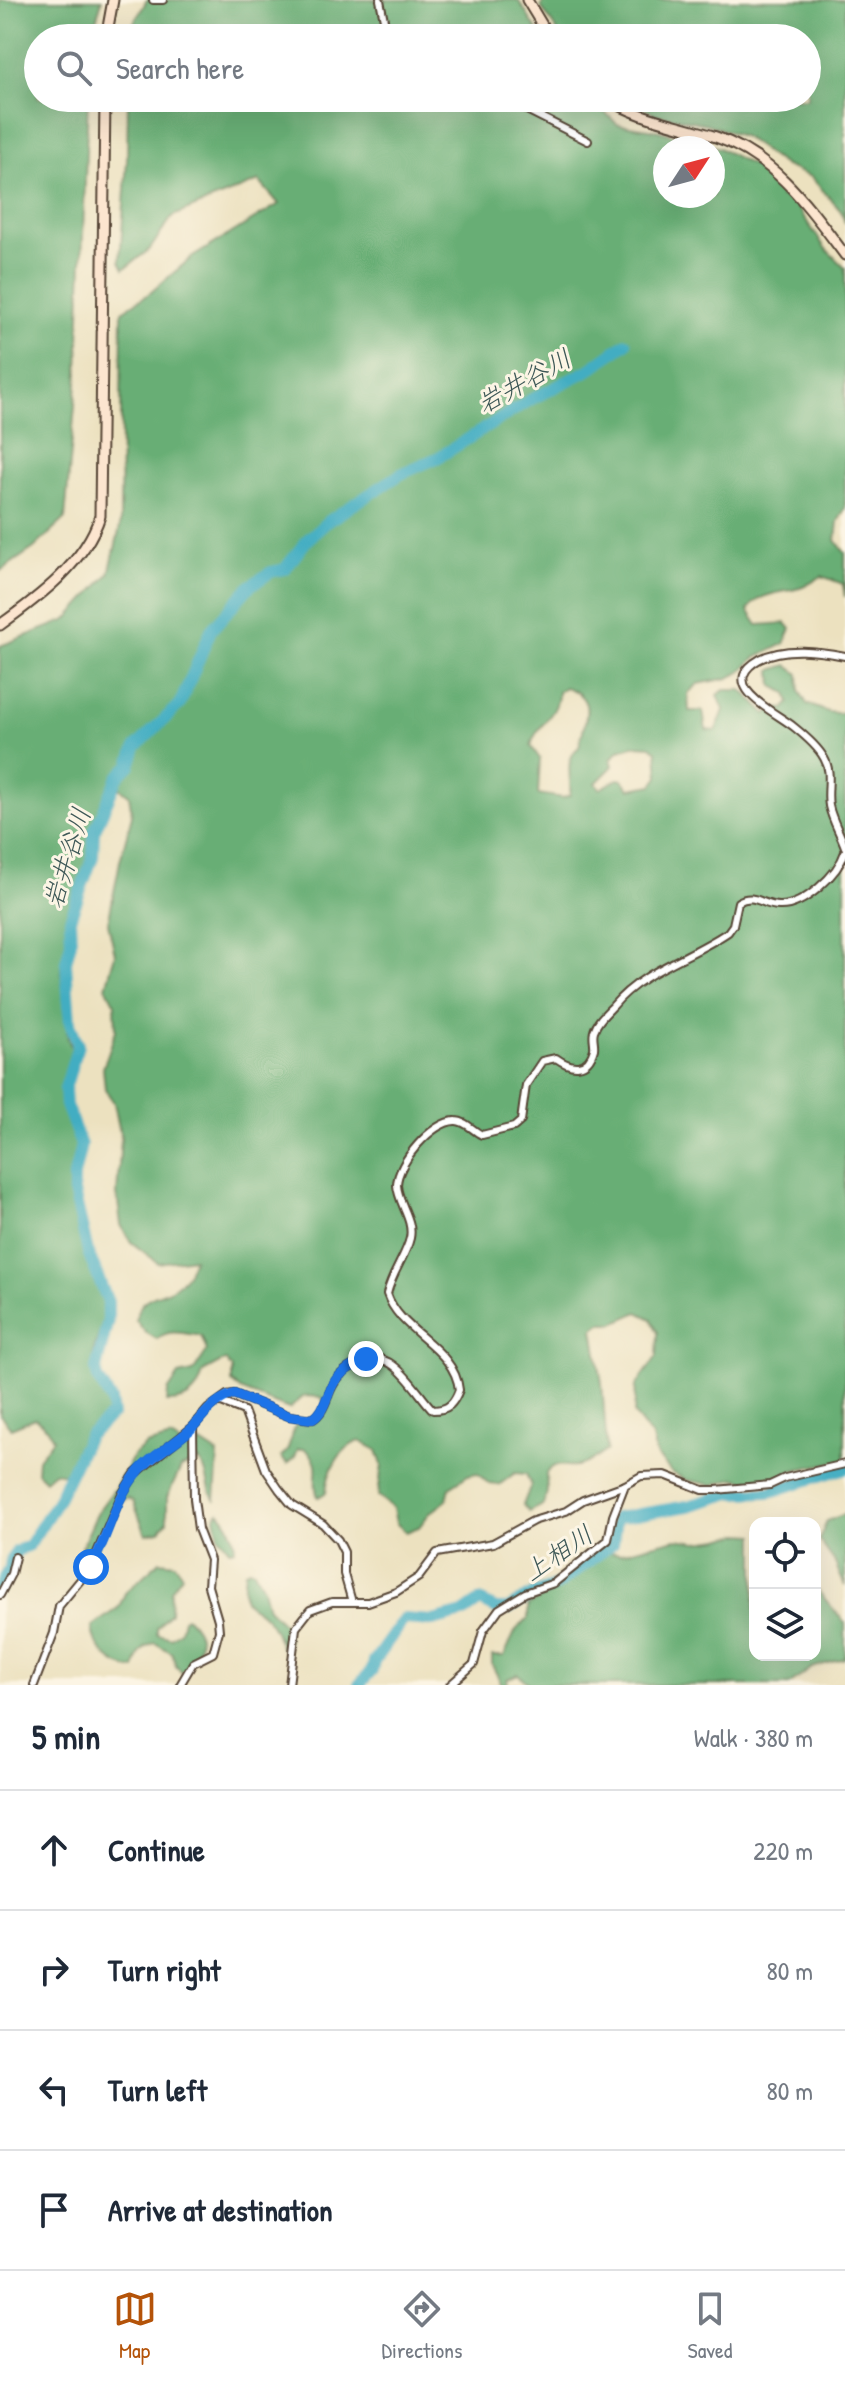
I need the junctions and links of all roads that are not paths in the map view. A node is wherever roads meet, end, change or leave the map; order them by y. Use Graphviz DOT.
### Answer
graph roads {
  1 [pos="113,0"];
  2 [pos="153,0"];
  3 [pos="163,0"];
  4 [pos="380,0"];
  5 [pos="527,0"];
  6 [pos="109,24"];
  7 [pos="385,24"];
  8 [pos="542,24"];
  9 [pos="105,112"];
  10 [pos="531,112"];
  11 [pos="632,112"];
  12 [pos="588,141"];
  13 [pos="845,255"];
  14 [pos="0,625"];
  15 [pos="845,656"];
  16 [pos="845,849"];
  17 [pos="219,1401"];
  18 [pos="193,1427"];
  19 [pos="845,1464"];
  20 [pos="625,1485"];
  21 [pos="15,1557"];
  22 [pos="0,1595"];
  23 [pos="352,1602"];
  24 [pos="34,1685"];
  25 [pos="180,1685"];
  26 [pos="289,1685"];
  27 [pos="450,1685"];
  1 -- 6 [label="street"];
  2 -- 3 [label="street"];
  4 -- 7 [label="street"];
  5 -- 8 [label="street"];
  9 -- 14 [label="street"];
  10 -- 12 [label="street"];
  11 -- 13 [label="street"];
  15 -- 16 [label="street"];
  16 -- 17 [label="street"];
  17 -- 18 [label="street"];
  17 -- 23 [label="street"];
  18 -- 24 [label="street"];
  18 -- 25 [label="street"];
  19 -- 20 [label="street"];
  20 -- 23 [label="street"];
  20 -- 27 [label="street"];
  21 -- 22 [label="street"];
  23 -- 26 [label="street"];
}
